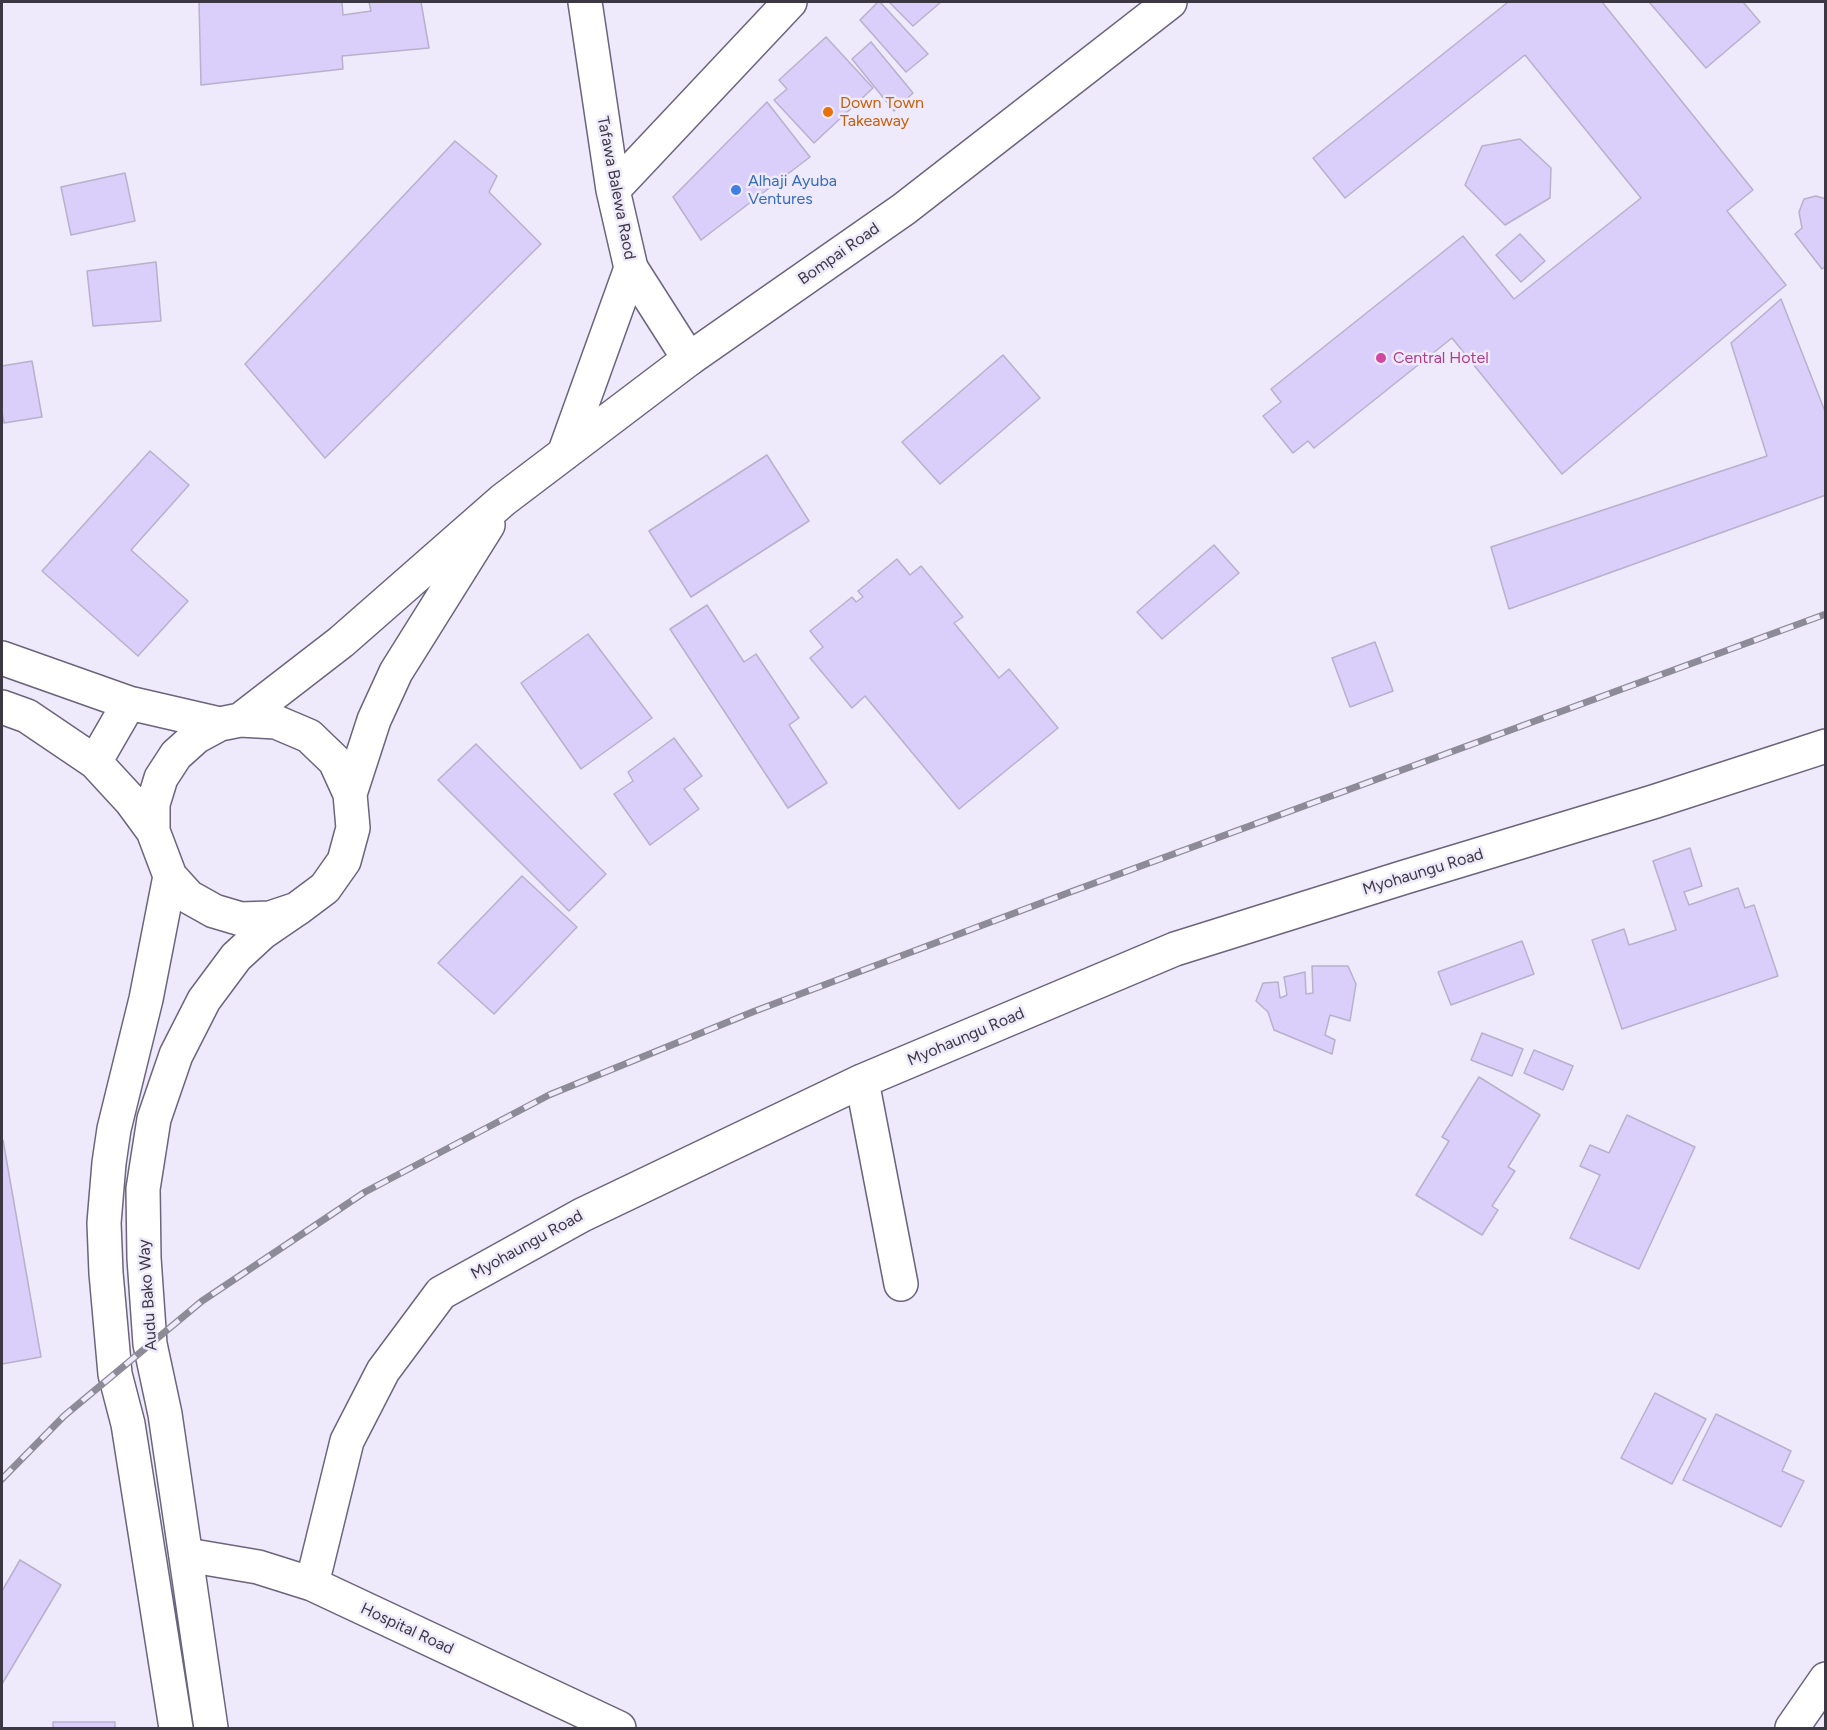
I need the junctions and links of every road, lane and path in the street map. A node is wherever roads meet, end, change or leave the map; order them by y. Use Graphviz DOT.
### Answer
graph roads {
  1 [pos="585,2"];
  2 [pos="790,2"];
  3 [pos="1170,2"];
  4 [pos="613,190"];
  5 [pos="631,268"];
  6 [pos="689,359"];
  7 [pos="564,454"];
  8 [pos="503,500"];
  9 [pos="2,658"];
  10 [pos="129,703"];
  11 [pos="2,707"];
  12 [pos="230,722"];
  13 [pos="1826,746"];
  14 [pos="95,762"];
  15 [pos="350,794"];
  16 [pos="153,831"];
  17 [pos="170,876"];
  18 [pos="297,909"];
  19 [pos="862,1081"];
  20 [pos="901,1284"];
  21 [pos="187,1555"];
  22 [pos="312,1584"];
  23 [pos="1826,1679"];
  24 [pos="176,1728"];
  25 [pos="211,1728"];
  26 [pos="619,1728"];
  27 [pos="1792,1728"];
  1 -- 4 [label="main road, Tafawa Balewa Raod"];
  2 -- 4 [label="main road"];
  3 -- 6 [label="main road, Bompai Road"];
  4 -- 5 [label="main road, Tafawa Balewa Raod"];
  5 -- 6 [label="main road, Tafawa Balewa Raod"];
  5 -- 7 [label="main road"];
  6 -- 7 [label="main road, Bompai Road"];
  7 -- 8 [label="main road, Bompai Road"];
  8 -- 12 [label="main road, Bompai Road"];
  8 -- 15 [label="main road"];
  9 -- 10 [label="main road"];
  10 -- 12 [label="main road"];
  10 -- 14 [label="main road"];
  11 -- 14 [label="main road"];
  12 -- 15 [label="main road"];
  12 -- 16 [label="main road"];
  13 -- 19 [label="main road, Myohaungu Road"];
  14 -- 16 [label="main road"];
  15 -- 18 [label="main road"];
  16 -- 17 [label="main road"];
  17 -- 18 [label="main road"];
  17 -- 24 [label="main road"];
  18 -- 21 [label="main road, Audu Bako Way"];
  19 -- 20 [label="main road"];
  19 -- 22 [label="main road, Myohaungu Road"];
  21 -- 22 [label="main road, Hospital Road"];
  21 -- 25 [label="main road, Audu Bako Way"];
  22 -- 26 [label="main road, Hospital Road"];
  23 -- 27 [label="main road"];
}
